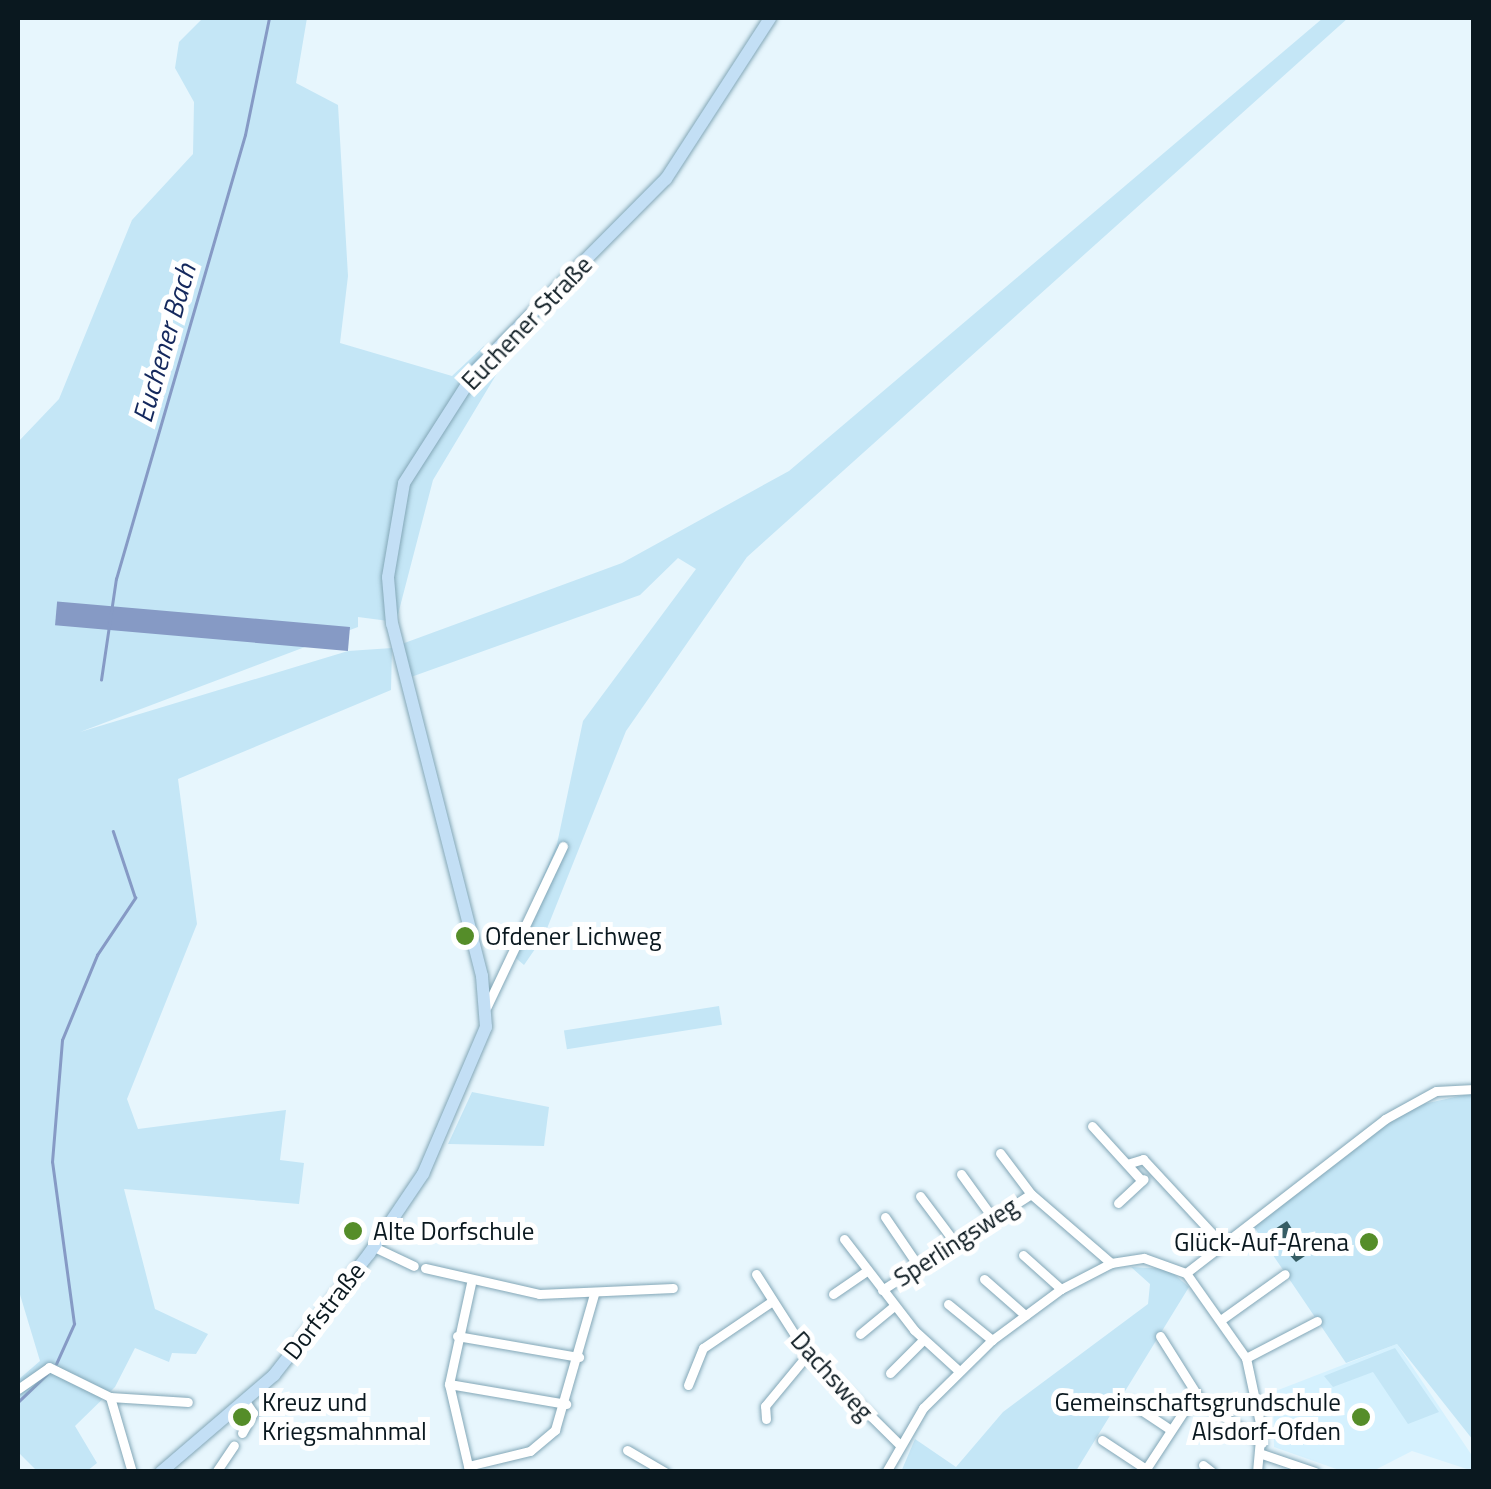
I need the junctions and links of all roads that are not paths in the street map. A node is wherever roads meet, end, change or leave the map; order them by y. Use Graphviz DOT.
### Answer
graph roads {
  1 [pos="770,18"];
  2 [pos="563,846"];
  3 [pos="478,959"];
  4 [pos="487,1006"];
  5 [pos="1474,1089"];
  6 [pos="1092,1126"];
  7 [pos="1000,1153"];
  8 [pos="1127,1164"];
  9 [pos="1153,1170"];
  10 [pos="962,1174"];
  11 [pos="1142,1181"];
  12 [pos="1030,1194"];
  13 [pos="920,1196"];
  14 [pos="1118,1204"];
  15 [pos="992,1216"];
  16 [pos="885,1217"];
  17 [pos="844,1239"];
  18 [pos="953,1240"];
  19 [pos="1224,1245"];
  20 [pos="374,1247"];
  21 [pos="1023,1255"];
  22 [pos="1110,1263"];
  23 [pos="917,1264"];
  24 [pos="414,1266"];
  25 [pos="426,1268"];
  26 [pos="868,1270"];
  27 [pos="1186,1273"];
  28 [pos="756,1274"];
  29 [pos="1285,1274"];
  30 [pos="984,1279"];
  31 [pos="471,1283"];
  32 [pos="673,1288"];
  33 [pos="1062,1288"];
  34 [pos="882,1290"];
  35 [pos="594,1294"];
  36 [pos="833,1294"];
  37 [pos="772,1302"];
  38 [pos="948,1304"];
  39 [pos="894,1306"];
  40 [pos="1025,1314"];
  41 [pos="1222,1318"];
  42 [pos="1317,1320"];
  43 [pos="860,1334"];
  44 [pos="457,1336"];
  45 [pos="1160,1336"];
  46 [pos="923,1340"];
  47 [pos="992,1340"];
  48 [pos="808,1354"];
  49 [pos="579,1357"];
  50 [pos="1246,1358"];
  51 [pos="959,1370"];
  52 [pos="890,1372"];
  53 [pos="450,1384"];
  54 [pos="688,1385"];
  55 [pos="18,1389"];
  56 [pos="1195,1394"];
  57 [pos="110,1398"];
  58 [pos="245,1401"];
  59 [pos="188,1402"];
  60 [pos="1128,1402"];
  61 [pos="566,1404"];
  62 [pos="766,1419"];
  63 [pos="1171,1430"];
  64 [pos="242,1433"];
  65 [pos="1102,1440"];
  66 [pos="234,1445"];
  67 [pos="900,1445"];
  68 [pos="1262,1448"];
  69 [pos="627,1450"];
  70 [pos="469,1469"];
  71 [pos="660,1470"];
  72 [pos="1145,1470"];
  73 [pos="132,1472"];
  74 [pos="162,1472"];
  75 [pos="216,1472"];
  76 [pos="886,1472"];
  77 [pos="1257,1472"];
  78 [pos="1315,1472"];
  1 -- 3 [label="main road, Euchener Straße"];
  2 -- 4 [label="street, Dorfstraße"];
  3 -- 4 [label="main road, Dorfstraße"];
  4 -- 20 [label="main road, Dorfstraße"];
  5 -- 19 [label="street"];
  6 -- 8 [label="street"];
  7 -- 12 [label="street"];
  8 -- 9 [label="street"];
  8 -- 11 [label="street"];
  9 -- 11 [label="street"];
  9 -- 19 [label="street"];
  10 -- 15 [label="street"];
  11 -- 14 [label="street"];
  12 -- 15 [label="street, Sperlingsweg"];
  12 -- 22 [label="street"];
  13 -- 18 [label="street"];
  15 -- 18 [label="street, Sperlingsweg"];
  16 -- 23 [label="street"];
  17 -- 26 [label="street"];
  18 -- 23 [label="street, Sperlingsweg"];
  19 -- 27 [label="street"];
  20 -- 24 [label="street"];
  20 -- 58 [label="main road, Dorfstraße"];
  21 -- 33 [label="street"];
  22 -- 27 [label="street"];
  22 -- 33 [label="street"];
  23 -- 34 [label="street, Sperlingsweg"];
  25 -- 31 [label="street"];
  26 -- 34 [label="street"];
  26 -- 36 [label="street"];
  27 -- 41 [label="street"];
  28 -- 37 [label="street, Dachsweg"];
  29 -- 41 [label="street"];
  30 -- 40 [label="street"];
  31 -- 35 [label="street"];
  31 -- 44 [label="street"];
  32 -- 35 [label="street"];
  33 -- 40 [label="street"];
  34 -- 39 [label="street"];
  35 -- 49 [label="street"];
  37 -- 48 [label="street, Dachsweg"];
  37 -- 54 [label="street"];
  38 -- 47 [label="street"];
  39 -- 43 [label="street"];
  39 -- 46 [label="street"];
  40 -- 47 [label="street"];
  41 -- 50 [label="street"];
  42 -- 50 [label="street"];
  44 -- 49 [label="street"];
  44 -- 53 [label="street"];
  45 -- 56 [label="street"];
  46 -- 51 [label="street"];
  46 -- 52 [label="street"];
  47 -- 51 [label="street"];
  48 -- 62 [label="street"];
  48 -- 67 [label="street, Dachsweg"];
  49 -- 61 [label="street"];
  50 -- 68 [label="street"];
  51 -- 67 [label="street"];
  53 -- 61 [label="street"];
  53 -- 70 [label="street"];
  55 -- 57 [label="street"];
  56 -- 63 [label="street"];
  56 -- 68 [label="street"];
  57 -- 59 [label="street"];
  57 -- 73 [label="street"];
  58 -- 64 [label="street"];
  58 -- 74 [label="main road, Dorfstraße"];
  60 -- 63 [label="street"];
  61 -- 70 [label="street"];
  63 -- 72 [label="street"];
  65 -- 72 [label="street"];
  66 -- 75 [label="street"];
  67 -- 76 [label="street"];
  68 -- 77 [label="street"];
  68 -- 78 [label="street"];
  69 -- 71 [label="street"];
}
